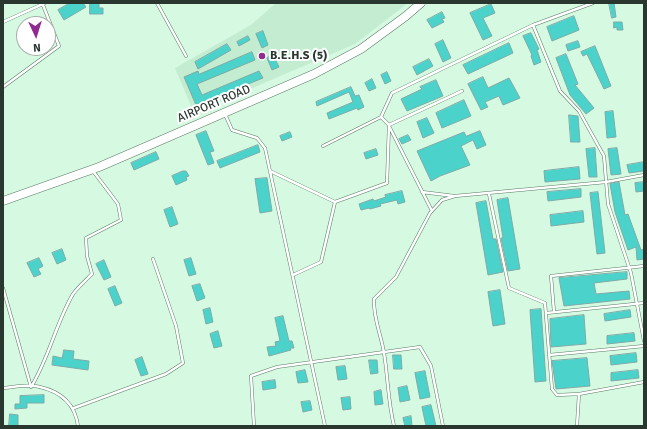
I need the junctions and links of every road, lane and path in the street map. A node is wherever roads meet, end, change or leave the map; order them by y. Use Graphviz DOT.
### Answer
graph roads {
  1 [pos="157,3"];
  2 [pos="421,3"];
  3 [pos="593,3"];
  4 [pos="44,4"];
  5 [pos="3,22"];
  6 [pos="533,25"];
  7 [pos="186,56"];
  8 [pos="3,87"];
  9 [pos="462,91"];
  10 [pos="224,112"];
  11 [pos="381,117"];
  12 [pos="389,125"];
  13 [pos="324,146"];
  14 [pos="92,170"];
  15 [pos="270,171"];
  16 [pos="644,175"];
  17 [pos="606,182"];
  18 [pos="422,192"];
  19 [pos="488,194"];
  20 [pos="455,196"];
  21 [pos="3,201"];
  22 [pos="335,202"];
  23 [pos="432,211"];
  24 [pos="153,259"];
  25 [pos="644,266"];
  26 [pos="629,267"];
  27 [pos="293,275"];
  28 [pos="3,288"];
  29 [pos="644,303"];
  30 [pos="637,304"];
  31 [pos="554,312"];
  32 [pos="546,313"];
  33 [pos="644,341"];
  34 [pos="644,346"];
  35 [pos="384,352"];
  36 [pos="549,355"];
  37 [pos="313,363"];
  38 [pos="644,382"];
  39 [pos="31,387"];
  40 [pos="3,388"];
  41 [pos="579,394"];
  42 [pos="74,408"];
  43 [pos="78,426"];
  44 [pos="254,426"];
  45 [pos="325,426"];
  46 [pos="394,426"];
  47 [pos="443,426"];
  48 [pos="576,426"];
  1 -- 7 [label="lane"];
  2 -- 10 [label="main road, AIRPORT ROAD"];
  3 -- 6 [label="lane"];
  4 -- 5 [label="lane"];
  4 -- 8 [label="lane"];
  6 -- 11 [label="lane"];
  6 -- 17 [label="lane"];
  9 -- 12 [label="lane"];
  10 -- 14 [label="main road, AIRPORT ROAD"];
  10 -- 15 [label="lane"];
  11 -- 12 [label="lane"];
  11 -- 13 [label="lane"];
  12 -- 18 [label="lane"];
  12 -- 22 [label="lane"];
  14 -- 21 [label="main road, AIRPORT ROAD"];
  14 -- 39 [label="lane"];
  15 -- 22 [label="lane"];
  15 -- 27 [label="lane"];
  16 -- 17 [label="lane"];
  17 -- 19 [label="lane"];
  17 -- 26 [label="lane"];
  18 -- 20 [label="lane"];
  18 -- 23 [label="lane"];
  19 -- 20 [label="lane"];
  19 -- 32 [label="lane"];
  20 -- 23 [label="lane"];
  22 -- 27 [label="lane"];
  23 -- 35 [label="lane"];
  24 -- 42 [label="lane"];
  25 -- 26 [label="lane"];
  26 -- 30 [label="lane"];
  26 -- 31 [label="lane"];
  27 -- 37 [label="lane"];
  28 -- 39 [label="lane"];
  29 -- 30 [label="lane"];
  30 -- 31 [label="lane"];
  30 -- 33 [label="lane"];
  31 -- 32 [label="lane"];
  32 -- 36 [label="lane"];
  34 -- 36 [label="lane"];
  35 -- 37 [label="lane"];
  35 -- 46 [label="lane"];
  35 -- 47 [label="lane"];
  36 -- 41 [label="lane"];
  37 -- 44 [label="lane"];
  37 -- 45 [label="lane"];
  38 -- 41 [label="lane"];
  39 -- 40 [label="lane"];
  39 -- 42 [label="lane"];
  41 -- 48 [label="lane"];
  42 -- 43 [label="lane"];
}
